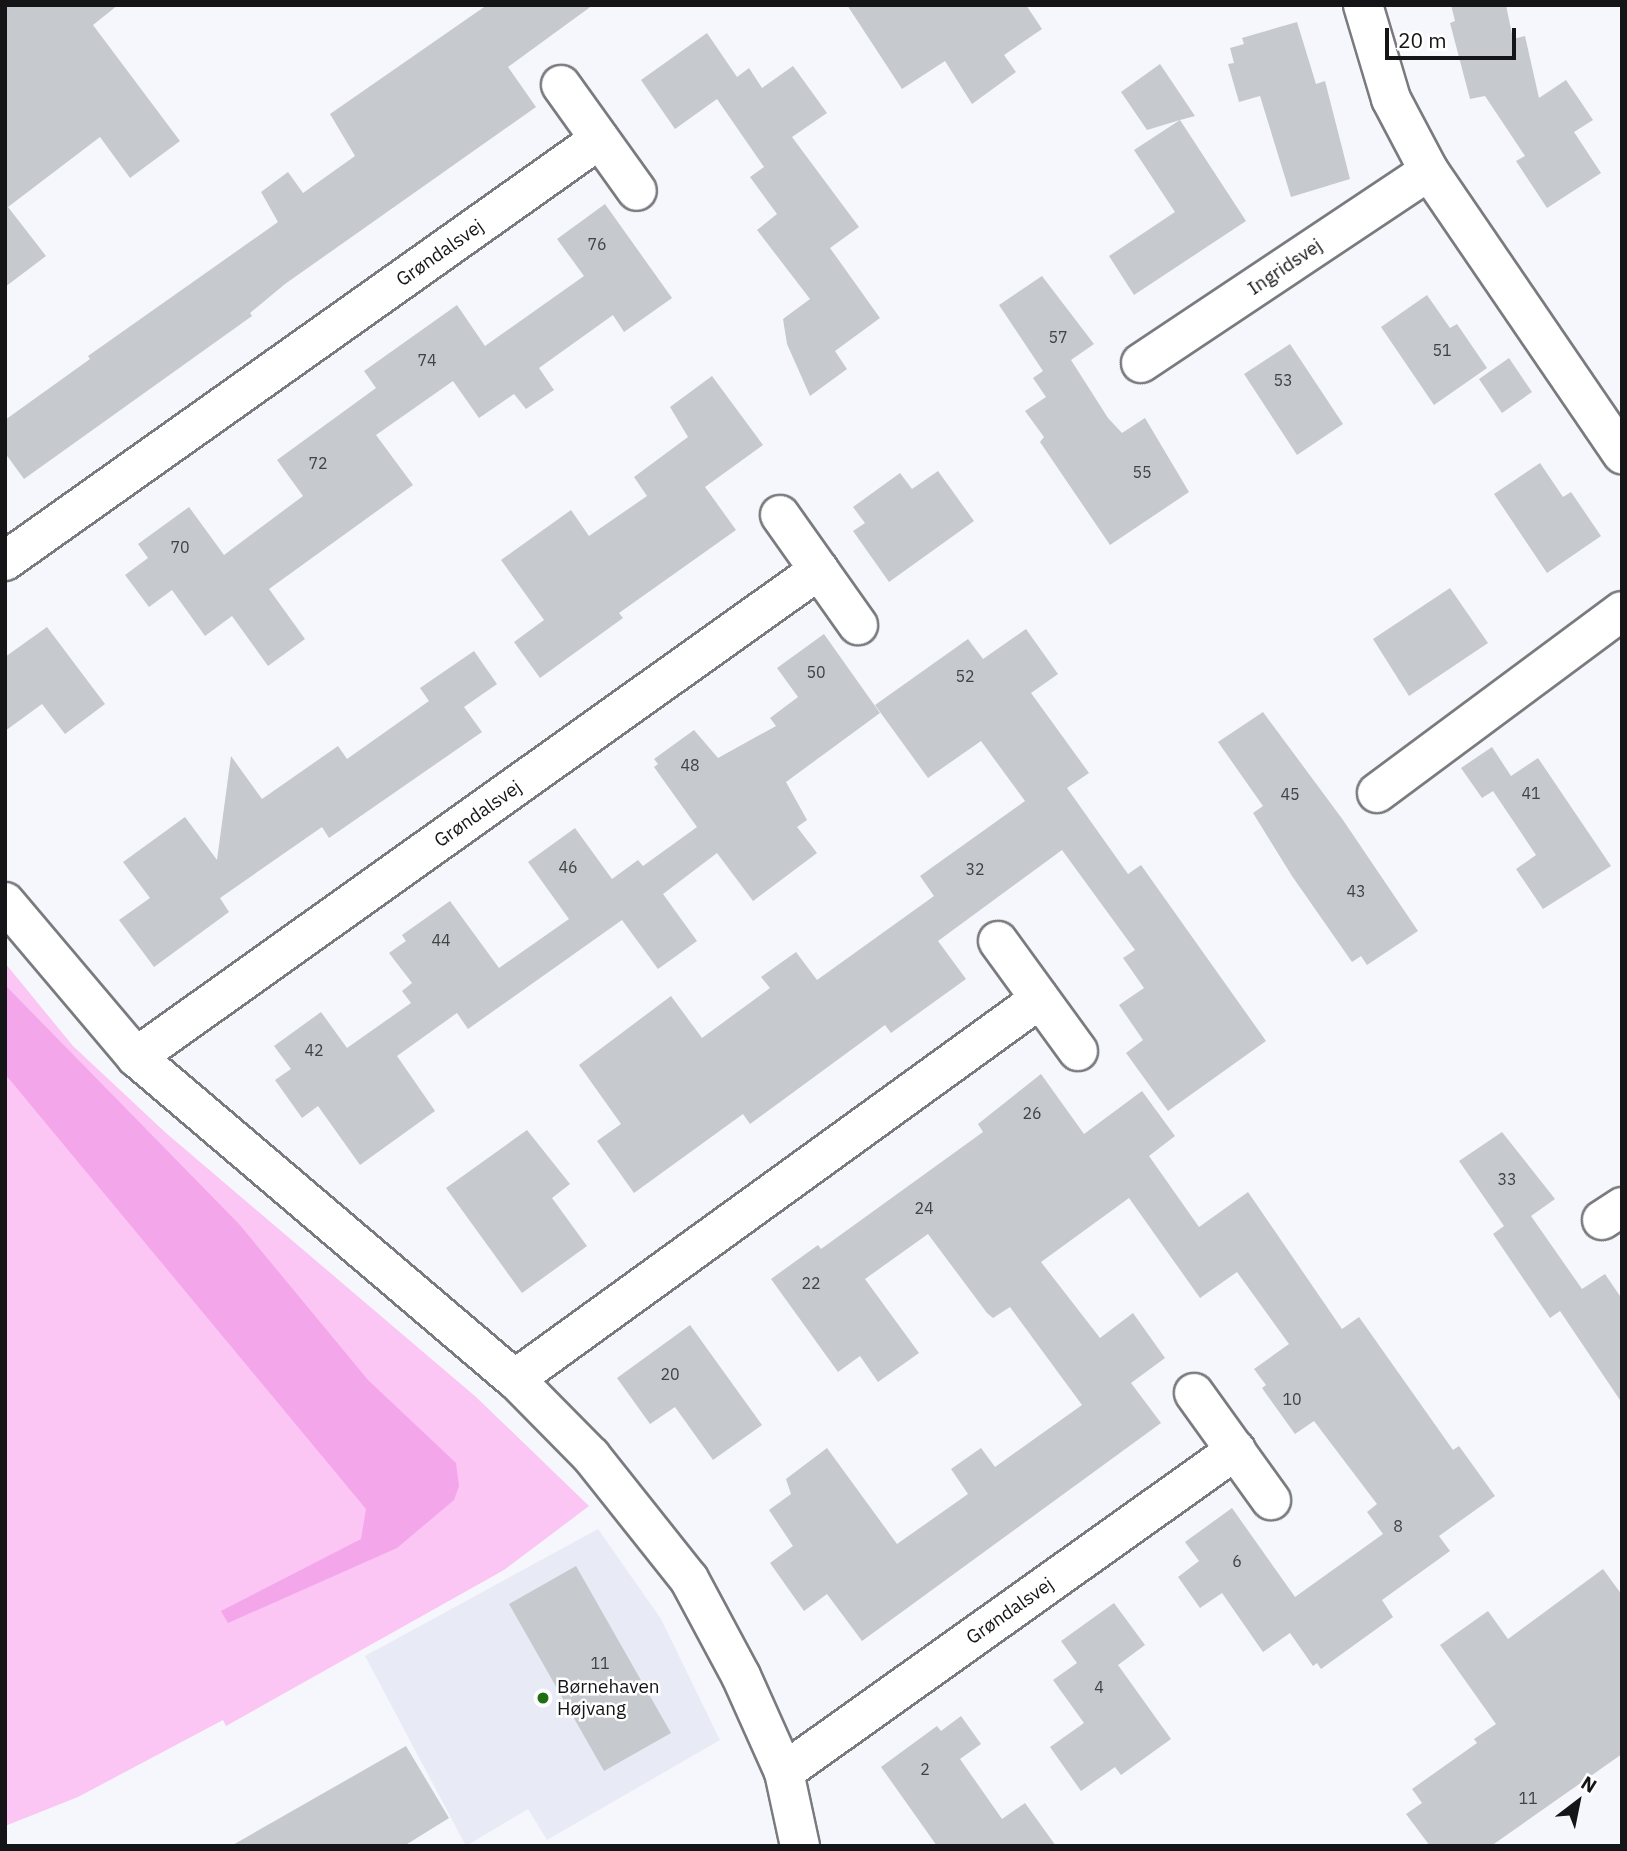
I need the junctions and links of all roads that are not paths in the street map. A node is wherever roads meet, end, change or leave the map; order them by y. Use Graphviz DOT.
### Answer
graph roads {
  1 [pos="1363,5"];
  2 [pos="561,85"];
  3 [pos="600,139"];
  4 [pos="1429,171"];
  5 [pos="637,191"];
  6 [pos="1141,363"];
  7 [pos="1622,454"];
  8 [pos="780,515"];
  9 [pos="5,561"];
  10 [pos="819,570"];
  11 [pos="1622,611"];
  12 [pos="858,625"];
  13 [pos="1377,793"];
  14 [pos="5,902"];
  15 [pos="998,941"];
  16 [pos="1040,999"];
  17 [pos="1077,1051"];
  18 [pos="136,1057"];
  19 [pos="515,1379"];
  20 [pos="1194,1393"];
  21 [pos="1236,1450"];
  22 [pos="1270,1500"];
  23 [pos="784,1772"];
  24 [pos="800,1846"];
  1 -- 4 [label="street"];
  2 -- 3 [label="street"];
  3 -- 5 [label="street"];
  3 -- 9 [label="street, Grøndalsvej"];
  4 -- 6 [label="street, Ingridsvej"];
  4 -- 7 [label="street"];
  8 -- 10 [label="street"];
  10 -- 12 [label="street"];
  10 -- 18 [label="street, Grøndalsvej"];
  11 -- 13 [label="street"];
  14 -- 18 [label="street"];
  15 -- 16 [label="street"];
  16 -- 17 [label="street"];
  16 -- 19 [label="street"];
  18 -- 19 [label="street"];
  19 -- 23 [label="street"];
  20 -- 21 [label="street"];
  21 -- 22 [label="street"];
  21 -- 23 [label="street, Grøndalsvej"];
  23 -- 24 [label="street"];
}
